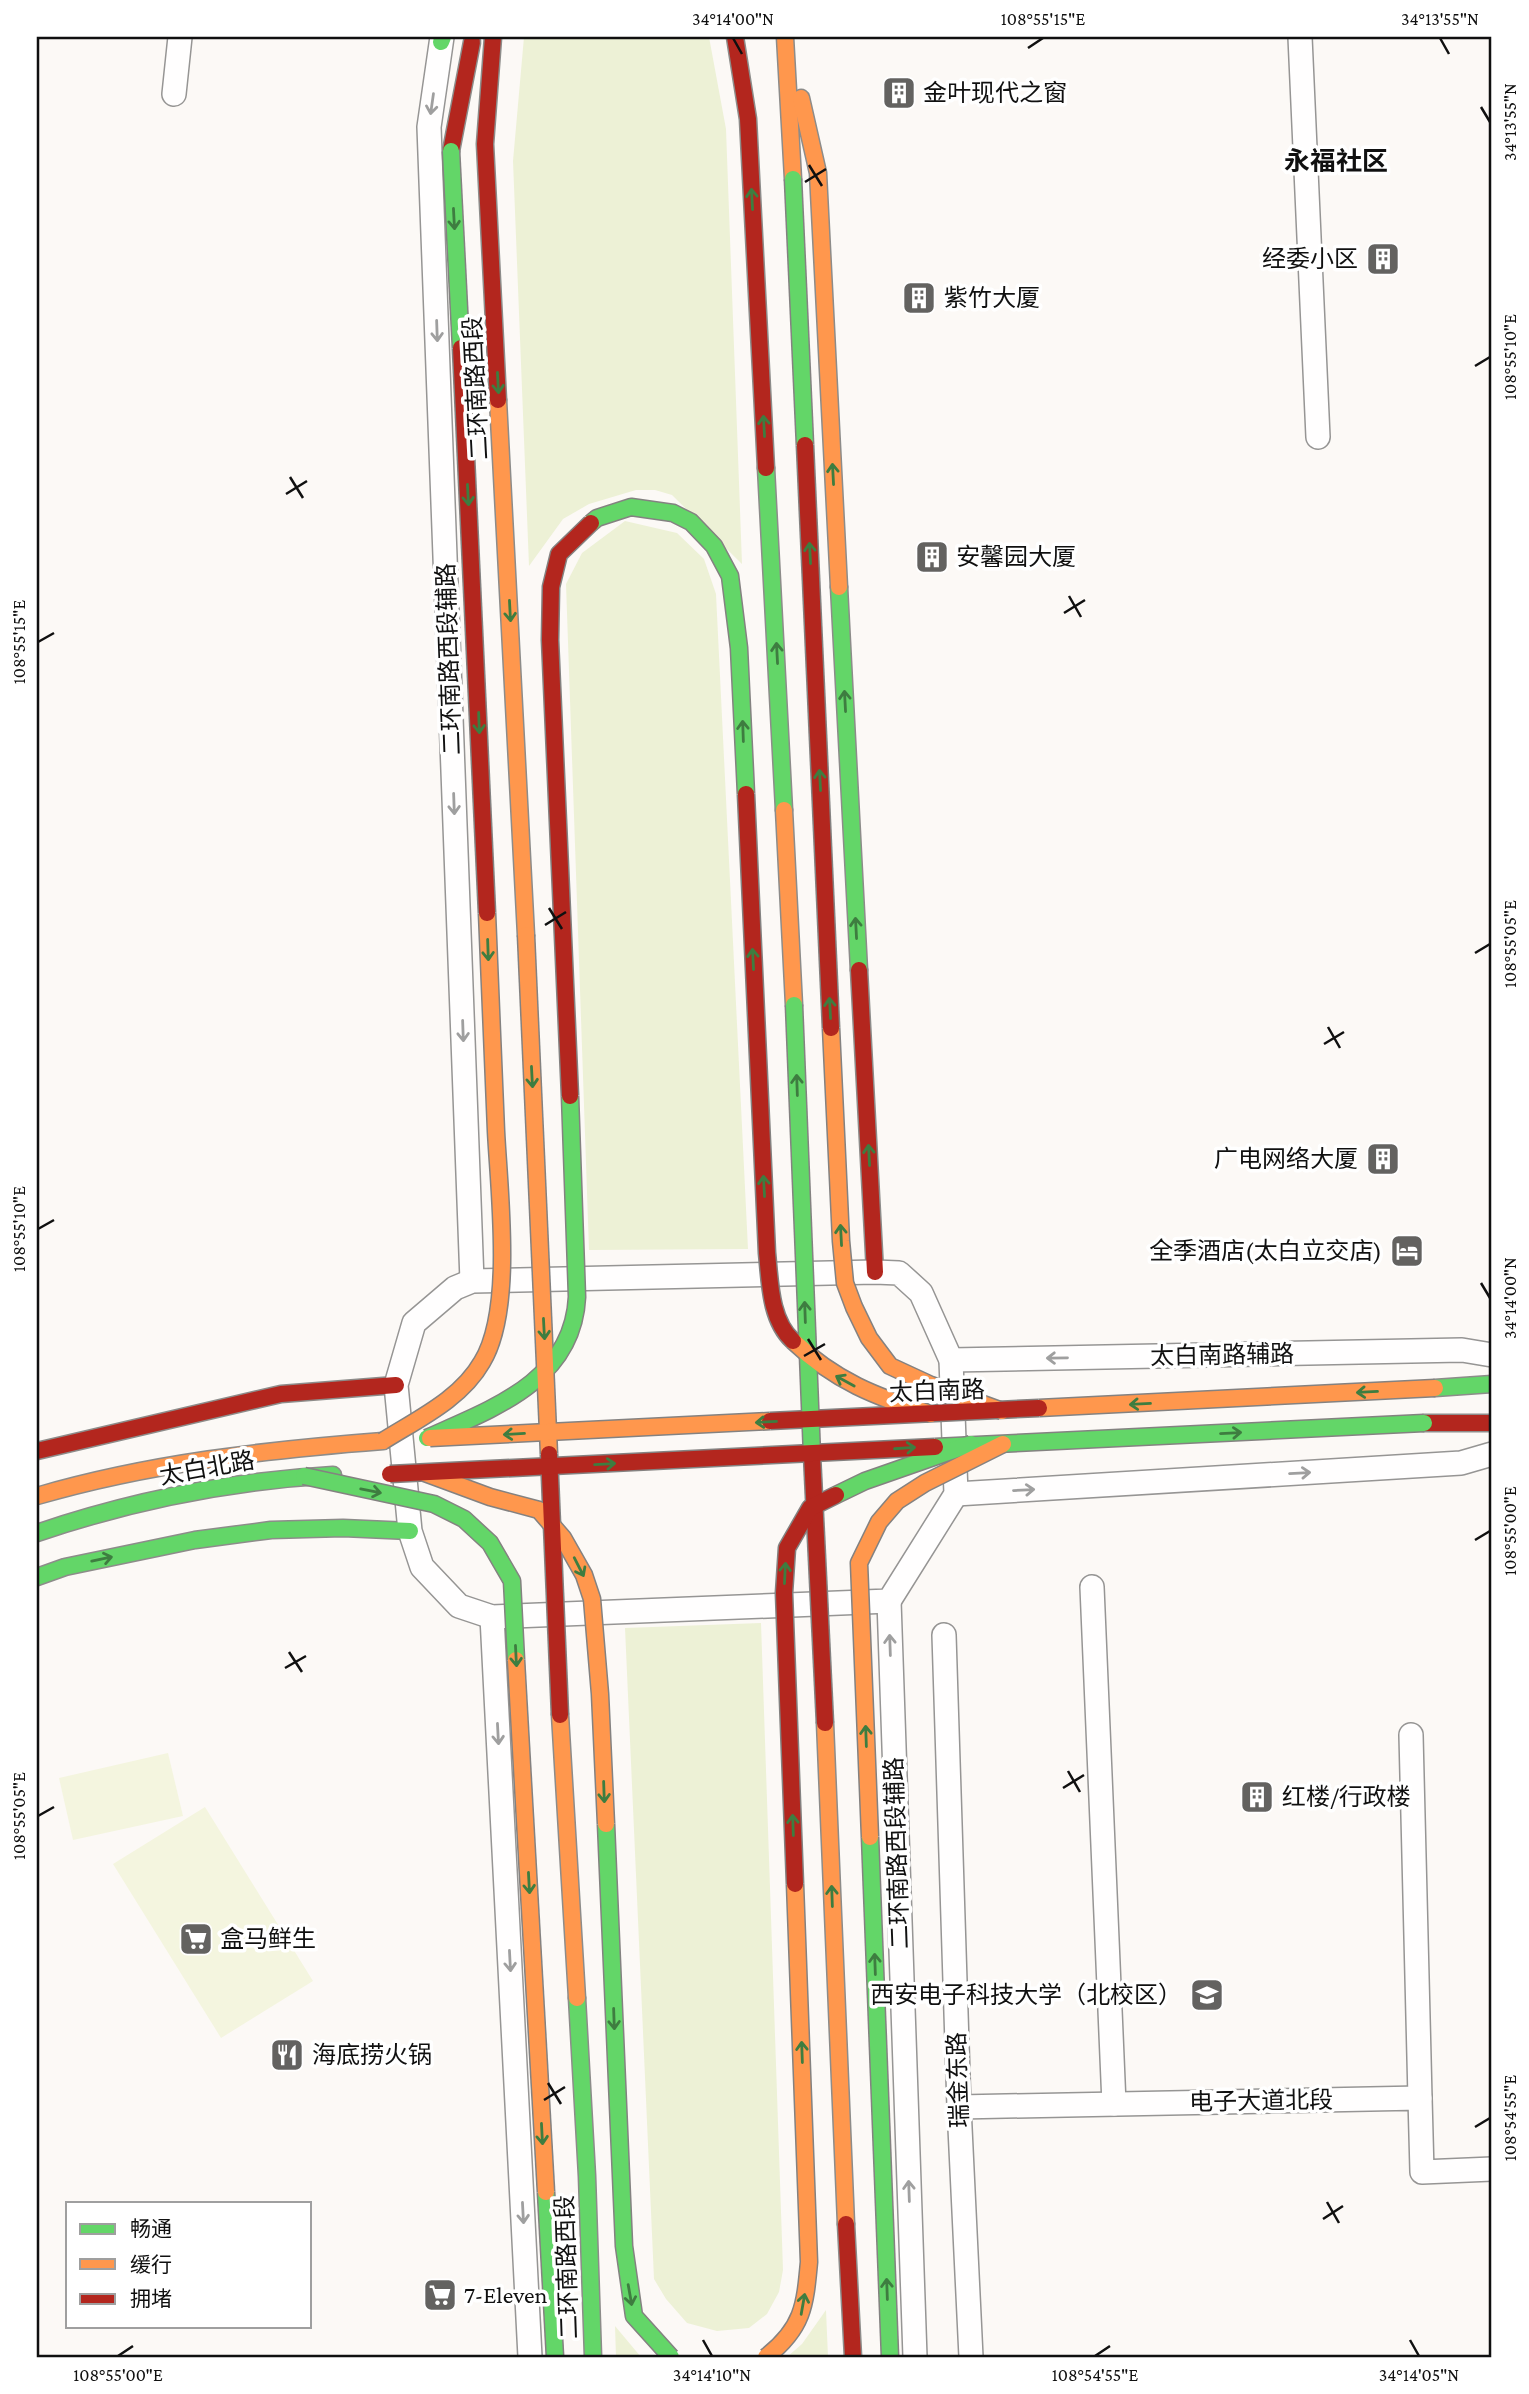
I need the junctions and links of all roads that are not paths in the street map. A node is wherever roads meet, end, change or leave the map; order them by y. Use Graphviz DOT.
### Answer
graph roads {
  1 [pos="180,37"];
  2 [pos="473,37"];
  3 [pos="493,37"];
  4 [pos="735,37"];
  5 [pos="786,37"];
  6 [pos="1300,37"];
  7 [pos="442,38"];
  8 [pos="174,94"];
  9 [pos="1318,437"];
  10 [pos="550,640"];
  11 [pos="739,648"];
  12 [pos="537,677"];
  13 [pos="529,701"];
  14 [pos="780,721"];
  15 [pos="516,737"];
  16 [pos="745,779"];
  17 [pos="560,830"];
  18 [pos="875,1272"];
  19 [pos="472,1281"];
  20 [pos="1492,1355"];
  21 [pos="951,1360"];
  22 [pos="1492,1384"];
  23 [pos="396,1385"];
  24 [pos="1002,1411"];
  25 [pos="931,1414"];
  26 [pos="1492,1423"];
  27 [pos="427,1438"];
  28 [pos="383,1441"];
  29 [pos="971,1444"];
  30 [pos="1003,1444"];
  31 [pos="37,1451"];
  32 [pos="1492,1454"];
  33 [pos="550,1467"];
  34 [pos="425,1473"];
  35 [pos="304,1476"];
  36 [pos="956,1494"];
  37 [pos="37,1496"];
  38 [pos="410,1531"];
  39 [pos="37,1533"];
  40 [pos="37,1577"];
  41 [pos="1092,1587"];
  42 [pos="889,1601"];
  43 [pos="492,1617"];
  44 [pos="944,1635"];
  45 [pos="1411,1735"];
  46 [pos="616,2080"];
  47 [pos="804,2097"];
  48 [pos="1420,2098"];
  49 [pos="1114,2104"];
  50 [pos="959,2107"];
  51 [pos="842,2160"];
  52 [pos="1492,2169"];
  53 [pos="587,2176"];
  54 [pos="807,2222"];
  55 [pos="624,2246"];
  56 [pos="530,2357"];
  57 [pos="555,2357"];
  58 [pos="593,2357"];
  59 [pos="671,2357"];
  60 [pos="766,2357"];
  61 [pos="853,2357"];
  62 [pos="890,2357"];
  63 [pos="915,2357"];
  64 [pos="971,2357"];
  1 -- 8 [label="street"];
  2 -- 28 [label="main road, one-way, bridge"];
  3 -- 15 [label="main road, 二环南路西段, one-way"];
  14 -- 4 [label="main road, one-way"];
  18 -- 5 [label="main road, one-way"];
  24 -- 5 [label="main road, one-way, bridge"];
  6 -- 9 [label="street"];
  7 -- 19 [label="street, 二环南路西段辅路, one-way"];
  10 -- 11 [label="main road, bridge"];
  10 -- 12 [label="main road"];
  10 -- 17 [label="main road, bridge"];
  11 -- 14 [label="main road"];
  16 -- 11 [label="main road, one-way, bridge"];
  13 -- 15 [label="main road"];
  14 -- 16 [label="main road"];
  51 -- 14 [label="main road, one-way, bridge"];
  15 -- 17 [label="main road, bridge"];
  15 -- 33 [label="main road, 二环南路西段, one-way, bridge"];
  25 -- 16 [label="main road, one-way, bridge"];
  17 -- 27 [label="main road, bridge"];
  18 -- 19 [label="street"];
  18 -- 21 [label="street"];
  19 -- 23 [label="street"];
  20 -- 21 [label="street, 太白南路辅路, one-way"];
  21 -- 36 [label="street"];
  22 -- 24 [label="main road, 太白南路, one-way, bridge"];
  23 -- 31 [label="main road"];
  23 -- 38 [label="street"];
  24 -- 25 [label="main road, 太白南路, bridge"];
  25 -- 27 [label="main road, 太白南路, one-way, bridge"];
  30 -- 26 [label="main road, one-way, bridge"];
  27 -- 28 [label="main road, 太白南路"];
  28 -- 37 [label="main road, 太白北路"];
  29 -- 30 [label="main road, bridge"];
  33 -- 29 [label="main road, one-way, bridge"];
  47 -- 29 [label="main road, one-way, bridge"];
  62 -- 30 [label="main road, one-way, bridge"];
  36 -- 32 [label="street, one-way"];
  33 -- 34 [label="main road, bridge"];
  33 -- 53 [label="main road, 二环南路西段, bridge"];
  34 -- 35 [label="main road, 太白北路, bridge"];
  34 -- 46 [label="main road, one-way, bridge"];
  35 -- 39 [label="main road, 太白北路"];
  35 -- 57 [label="main road, one-way, bridge"];
  36 -- 42 [label="street"];
  40 -- 38 [label="main road, one-way"];
  38 -- 43 [label="street"];
  41 -- 49 [label="street"];
  42 -- 43 [label="street"];
  63 -- 42 [label="street, 二环南路西段辅路, one-way"];
  43 -- 56 [label="street, one-way"];
  44 -- 50 [label="street, 瑞金东路"];
  45 -- 48 [label="street"];
  46 -- 53 [label="main road"];
  46 -- 55 [label="main road, bridge"];
  47 -- 51 [label="main road"];
  47 -- 54 [label="main road, bridge"];
  48 -- 49 [label="street, 电子大道北段"];
  48 -- 52 [label="street"];
  49 -- 50 [label="street, 电子大道北段"];
  50 -- 64 [label="street, 瑞金东路"];
  51 -- 54 [label="main road"];
  51 -- 61 [label="main road"];
  53 -- 55 [label="main road"];
  53 -- 58 [label="main road, 二环南路西段"];
  60 -- 54 [label="main road, one-way, bridge"];
  55 -- 59 [label="main road, one-way, bridge"];
}
